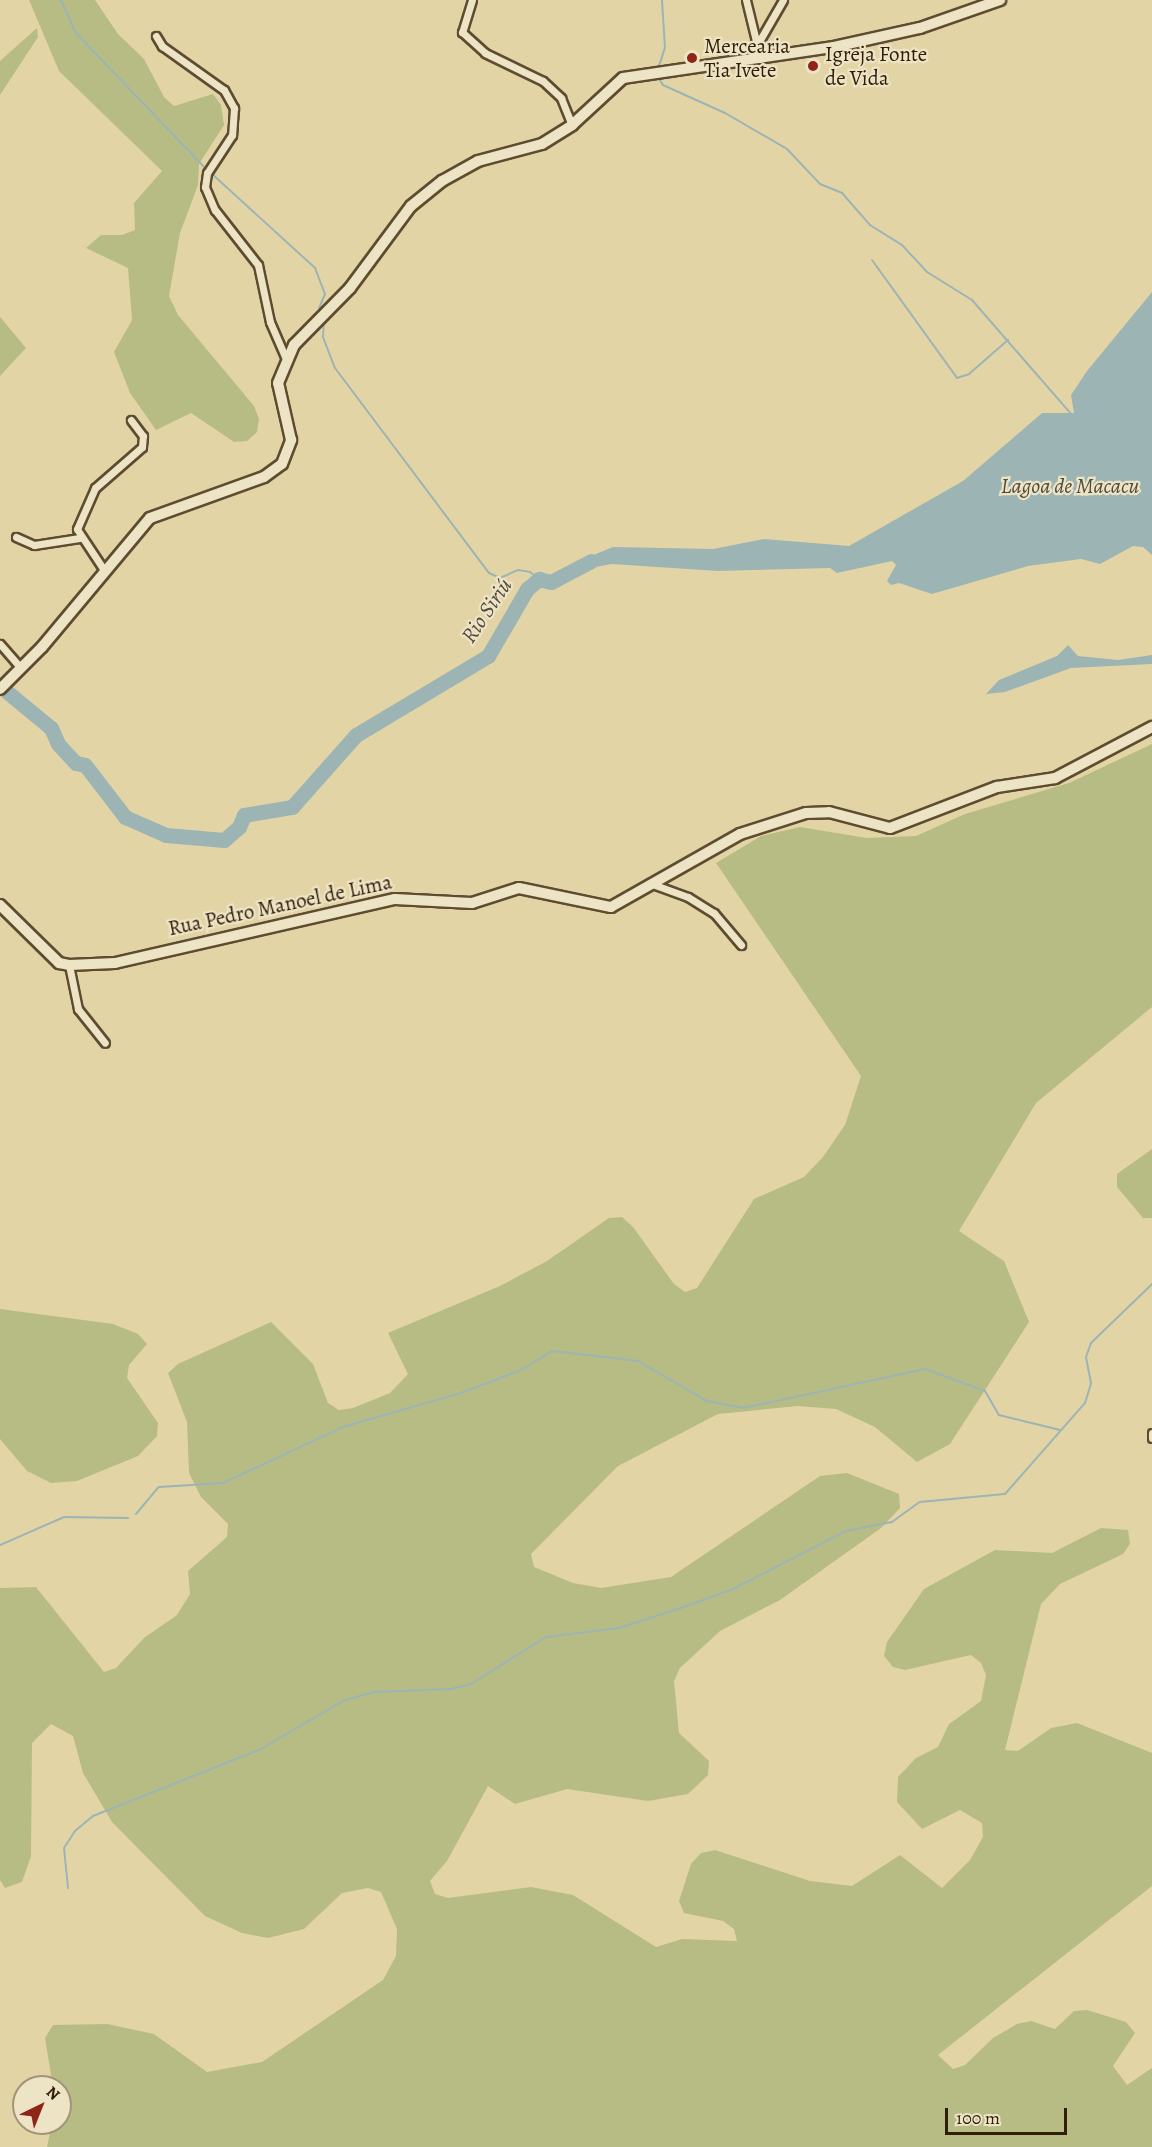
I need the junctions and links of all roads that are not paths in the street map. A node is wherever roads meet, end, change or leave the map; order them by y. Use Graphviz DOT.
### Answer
graph roads {
  1 [pos="472,0"];
  2 [pos="746,0"];
  3 [pos="783,0"];
  4 [pos="1000,0"];
  5 [pos="156,36"];
  6 [pos="757,45"];
  7 [pos="760,59"];
  8 [pos="572,125"];
  9 [pos="286,359"];
  10 [pos="131,420"];
  11 [pos="16,537"];
  12 [pos="79,538"];
  13 [pos="104,570"];
  14 [pos="0,644"];
  15 [pos="21,668"];
  16 [pos="2,686"];
  17 [pos="1152,727"];
  18 [pos="655,885"];
  19 [pos="0,905"];
  20 [pos="741,945"];
  21 [pos="69,965"];
  22 [pos="105,1043"];
  23 [pos="1152,1432"];
  24 [pos="1152,1438"];
  1 -- 8 [label="street"];
  2 -- 6 [label="street"];
  3 -- 6 [label="street"];
  4 -- 7 [label="street"];
  5 -- 9 [label="street"];
  6 -- 7 [label="street"];
  7 -- 8 [label="street"];
  8 -- 9 [label="street"];
  9 -- 13 [label="street"];
  10 -- 12 [label="street"];
  11 -- 12 [label="street"];
  12 -- 13 [label="street"];
  13 -- 15 [label="street"];
  14 -- 15 [label="street"];
  15 -- 16 [label="street"];
  17 -- 18 [label="street, Rua Pedro Manoel de Lima"];
  18 -- 20 [label="street"];
  18 -- 21 [label="street, Rua Pedro Manoel de Lima"];
  19 -- 21 [label="street"];
  21 -- 22 [label="street"];
  23 -- 24 [label="street"];
}
